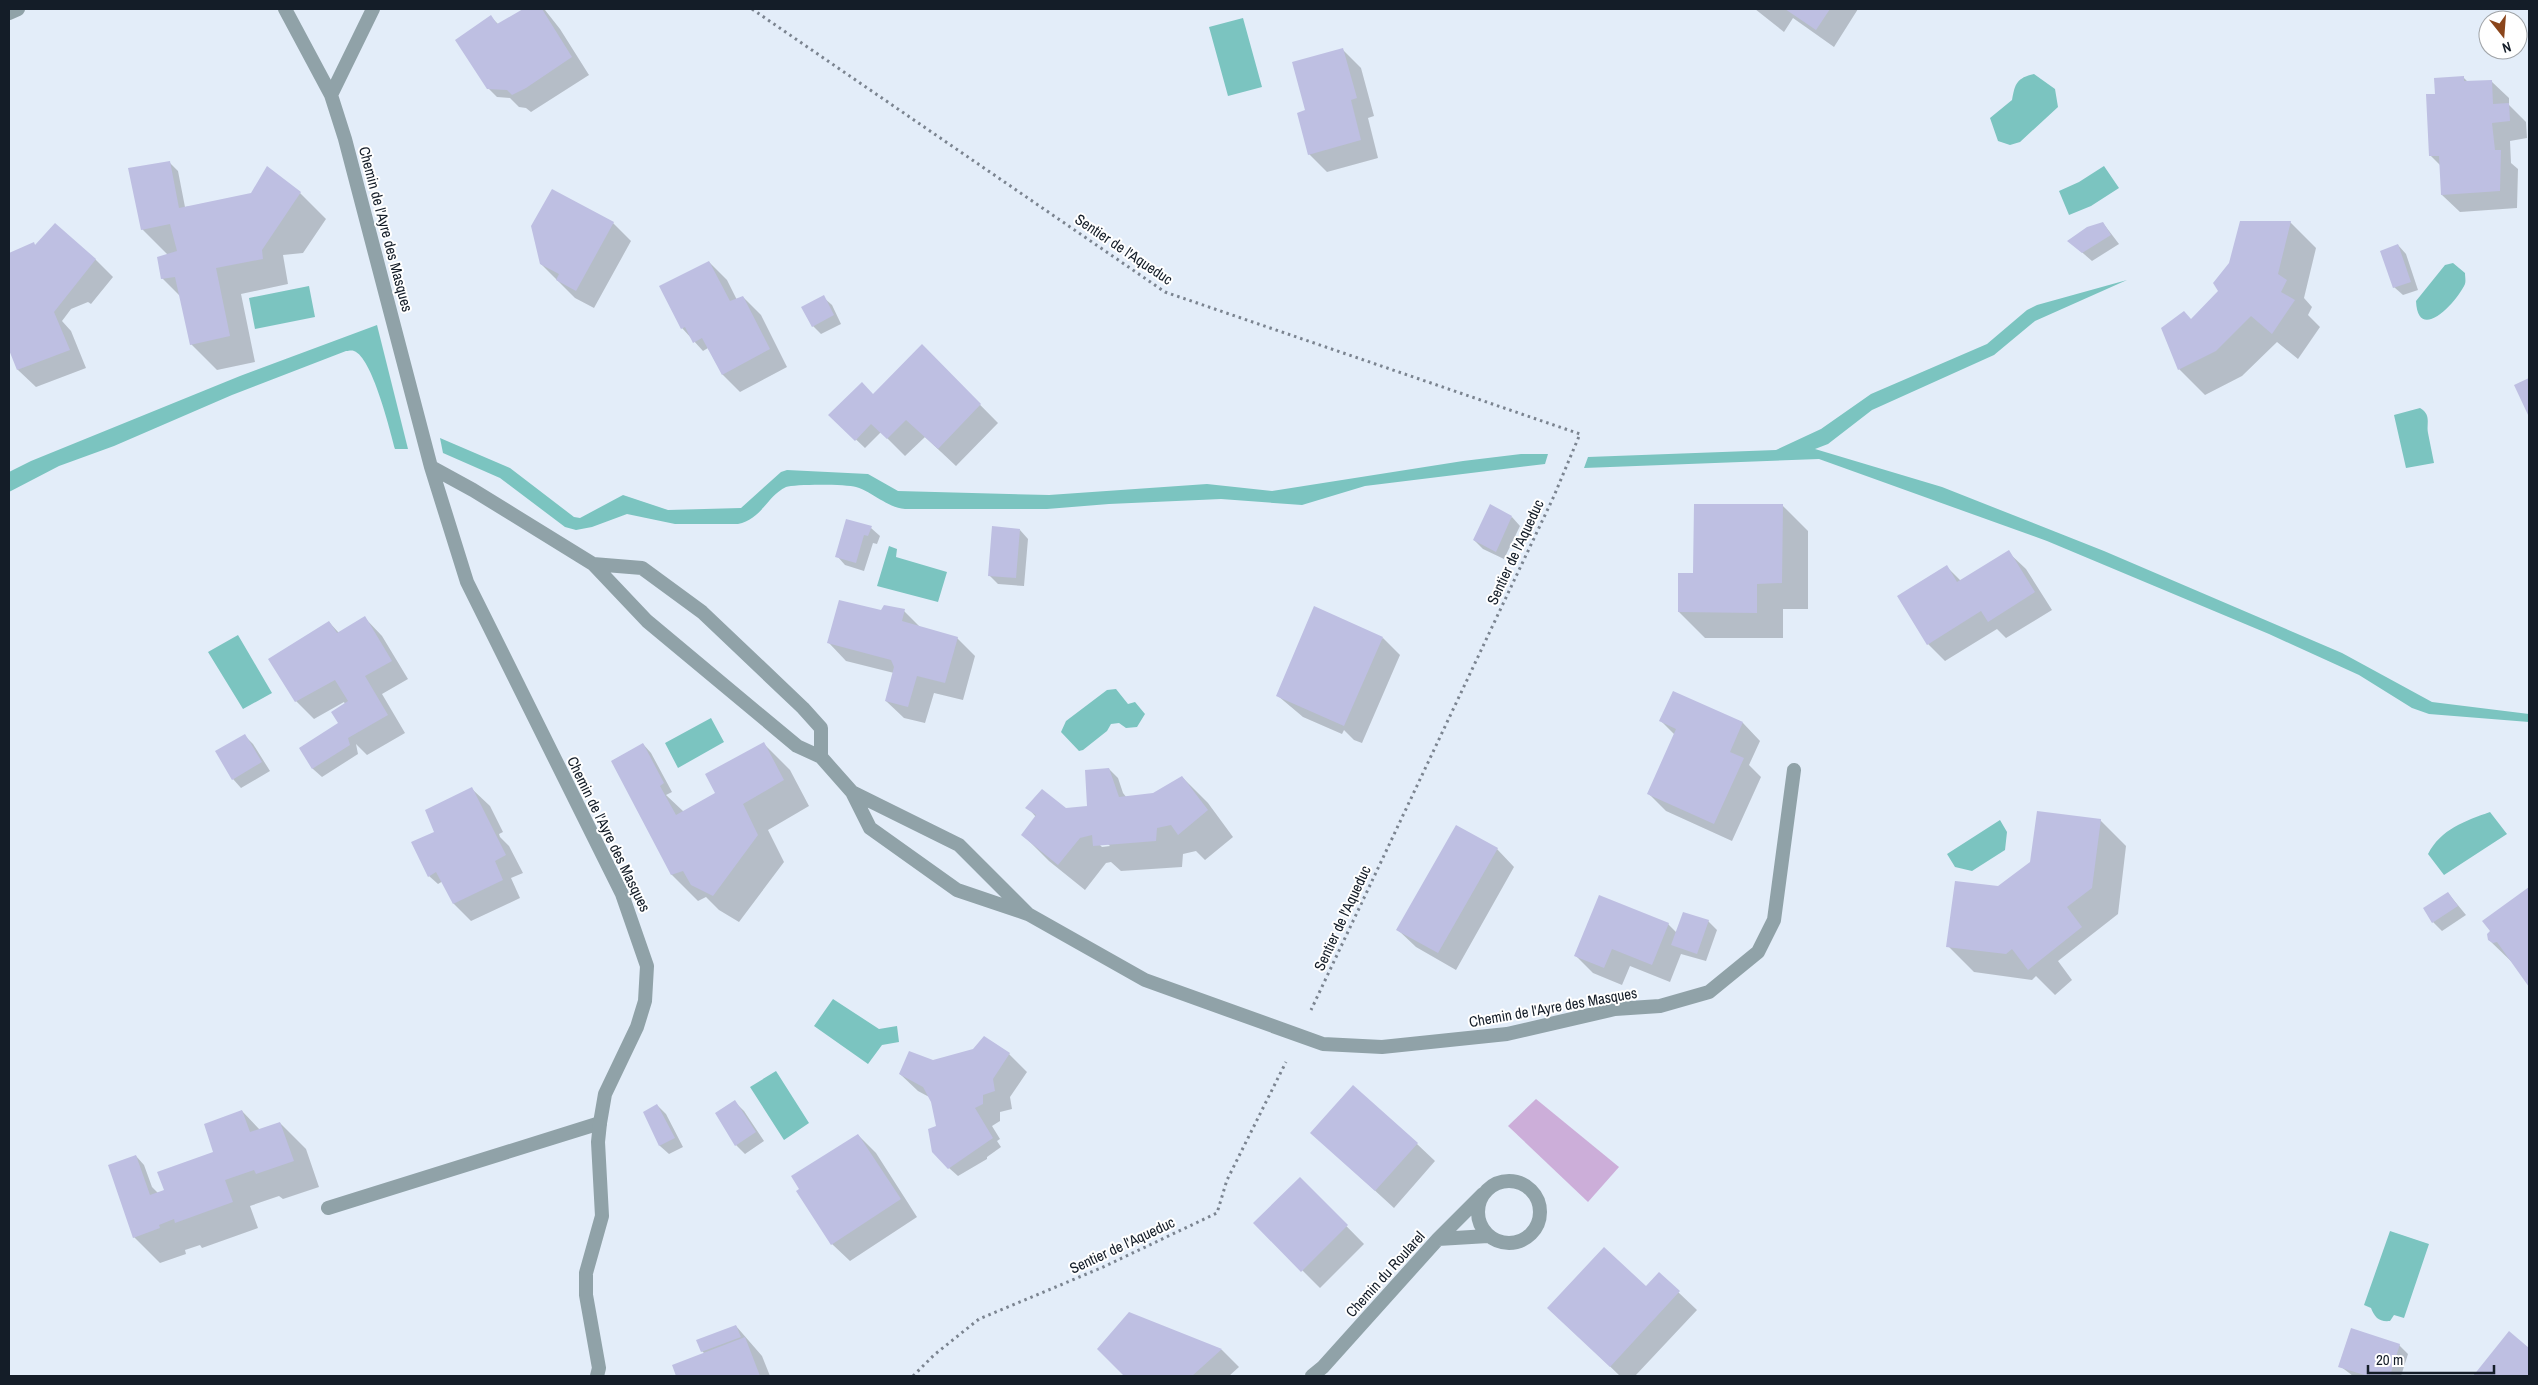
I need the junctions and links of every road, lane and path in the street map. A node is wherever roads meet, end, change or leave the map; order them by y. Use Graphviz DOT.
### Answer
graph roads {
  1 [pos="18,9"];
  2 [pos="285,9"];
  3 [pos="373,9"];
  4 [pos="752,9"];
  5 [pos="9,13"];
  6 [pos="331,95"];
  7 [pos="431,467"];
  8 [pos="593,564"];
  9 [pos="821,757"];
  10 [pos="1794,770"];
  11 [pos="852,792"];
  12 [pos="1028,914"];
  13 [pos="1298,1037"];
  14 [pos="600,1123"];
  15 [pos="1483,1194"];
  16 [pos="328,1208"];
  17 [pos="1488,1236"];
  18 [pos="1438,1239"];
  19 [pos="601,1374"];
  20 [pos="913,1376"];
  21 [pos="1312,1376"];
  1 -- 5 [label="street"];
  2 -- 6 [label="street, Chemin de l'Ayre des Masques"];
  3 -- 6 [label="street"];
  4 -- 13 [label="path, Sentier de l'Aqueduc"];
  6 -- 7 [label="street, Chemin de l'Ayre des Masques"];
  7 -- 8 [label="street, Chemin de l'Ayre des Masques"];
  7 -- 14 [label="street, Chemin de l'Ayre des Masques"];
  8 -- 9 [label="street, Chemin de l'Ayre des Masques"];
  8 -- 9 [label="street, Chemin de l'Ayre des Masques"];
  9 -- 11 [label="street, Chemin de l'Ayre des Masques"];
  10 -- 13 [label="street, Chemin de l'Ayre des Masques"];
  11 -- 12 [label="street, Chemin de l'Ayre des Masques"];
  11 -- 12 [label="street, Chemin de l'Ayre des Masques"];
  12 -- 13 [label="street, Chemin de l'Ayre des Masques"];
  13 -- 20 [label="path, Sentier de l'Aqueduc"];
  14 -- 16 [label="street"];
  14 -- 19 [label="street, Chemin de l'Ayre des Masques"];
  15 -- 17 [label="street"];
  15 -- 17 [label="street"];
  15 -- 18 [label="street, Chemin du Roularel"];
  17 -- 18 [label="street"];
  18 -- 21 [label="street, Chemin du Roularel"];
}
